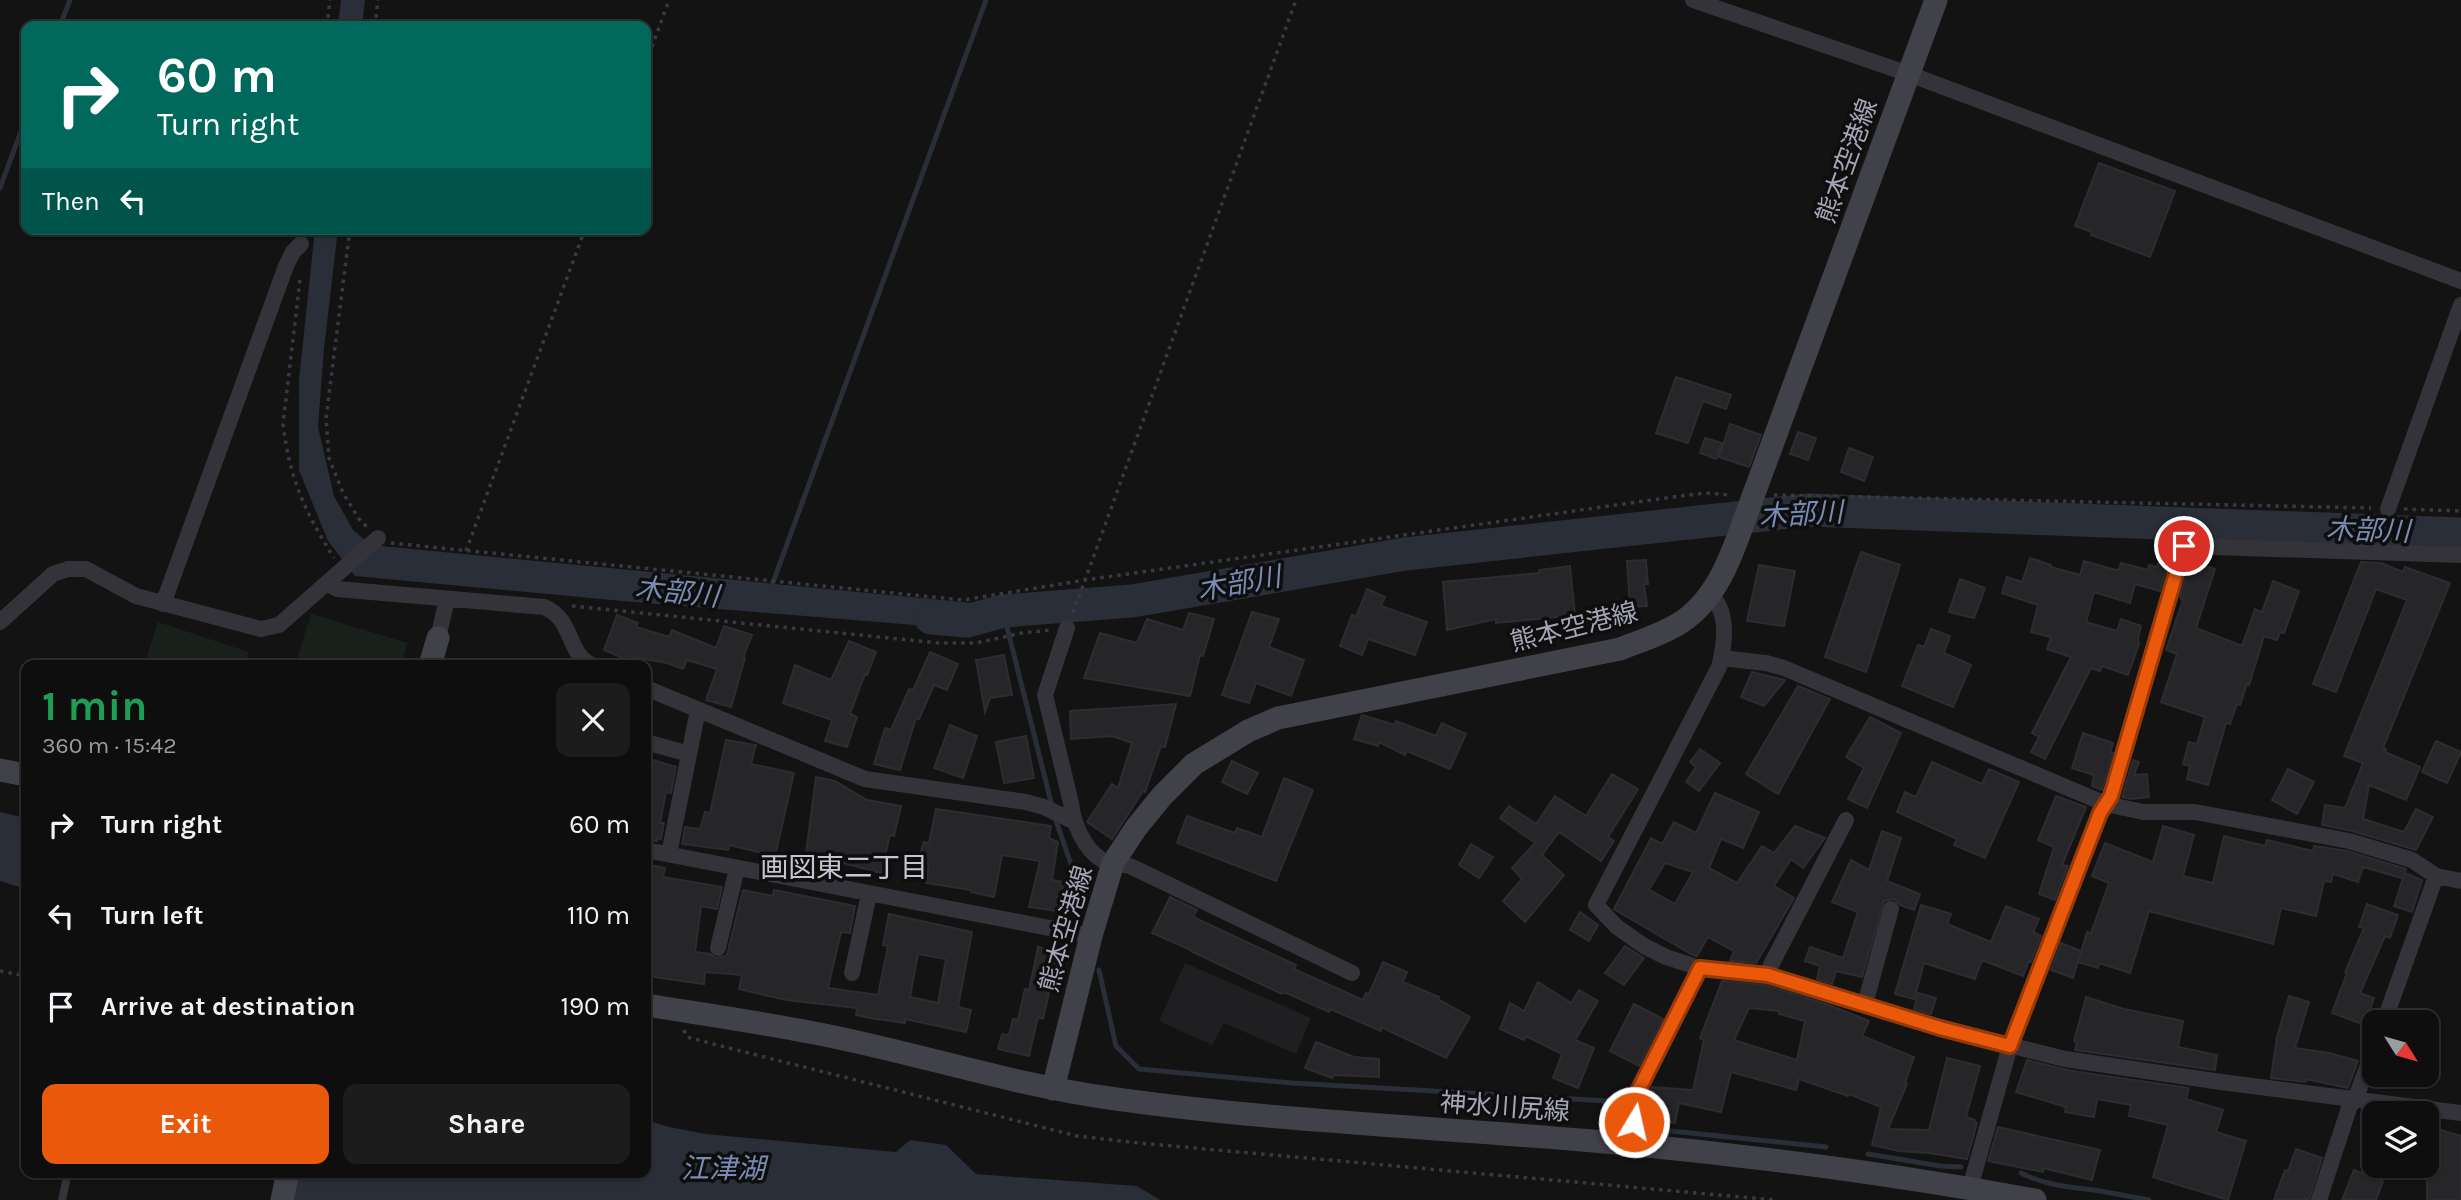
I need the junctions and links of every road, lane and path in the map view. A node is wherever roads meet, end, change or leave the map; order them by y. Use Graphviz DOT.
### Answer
graph roads {
  1 [pos="330,0"];
  2 [pos="378,0"];
  3 [pos="669,0"];
  4 [pos="1296,0"];
  5 [pos="1693,0"];
  6 [pos="1936,0"];
  7 [pos="328,21"];
  8 [pos="376,21"];
  9 [pos="651,49"];
  10 [pos="1909,74"];
  11 [pos="349,235"];
  12 [pos="583,235"];
  13 [pos="301,244"];
  14 [pos="2461,281"];
  15 [pos="2461,305"];
  16 [pos="1753,497"];
  17 [pos="2388,509"];
  18 [pos="2461,511"];
  19 [pos="376,539"];
  20 [pos="466,551"];
  21 [pos="2461,555"];
  22 [pos="341,569"];
  23 [pos="1084,582"];
  24 [pos="327,583"];
  25 [pos="1711,595"];
  26 [pos="447,599"];
  27 [pos="163,604"];
  28 [pos="556,612"];
  29 [pos="0,622"];
  30 [pos="1068,625"];
  31 [pos="438,638"];
  32 [pos="1721,658"];
  33 [pos="431,660"];
  34 [pos="582,660"];
  35 [pos="651,690"];
  36 [pos="698,710"];
  37 [pos="651,744"];
  38 [pos="689,754"];
  39 [pos="0,770"];
  40 [pos="21,774"];
  41 [pos="2106,804"];
  42 [pos="1069,820"];
  43 [pos="1846,820"];
  44 [pos="651,851"];
  45 [pos="669,854"];
  46 [pos="1113,863"];
  47 [pos="737,869"];
  48 [pos="2436,876"];
  49 [pos="2461,881"];
  50 [pos="869,894"];
  51 [pos="1891,909"];
  52 [pos="1090,936"];
  53 [pos="718,948"];
  54 [pos="1700,968"];
  55 [pos="0,971"];
  56 [pos="852,973"];
  57 [pos="1352,973"];
  58 [pos="21,975"];
  59 [pos="1768,975"];
  60 [pos="1865,1004"];
  61 [pos="651,1005"];
  62 [pos="2388,1010"];
  63 [pos="682,1011"];
  64 [pos="2010,1046"];
  65 [pos="2362,1079"];
  66 [pos="1053,1089"];
  67 [pos="2354,1099"];
  68 [pos="2461,1113"];
  69 [pos="1634,1145"];
  70 [pos="67,1178"];
  71 [pos="287,1178"];
  72 [pos="1970,1188"];
  73 [pos="62,1200"];
  74 [pos="282,1200"];
  75 [pos="1775,1200"];
  76 [pos="2035,1200"];
  77 [pos="2319,1200"];
  1 -- 7 [label="path"];
  2 -- 8 [label="path"];
  3 -- 9 [label="path"];
  4 -- 23 [label="path"];
  5 -- 10 [label="street"];
  6 -- 10 [label="main road, 熊本空港線"];
  10 -- 14 [label="street"];
  10 -- 16 [label="main road, 熊本空港線"];
  11 -- 19 [label="path"];
  12 -- 20 [label="path"];
  13 -- 22 [label="path"];
  13 -- 27 [label="street"];
  15 -- 17 [label="street"];
  16 -- 17 [label="path"];
  16 -- 23 [label="path"];
  16 -- 25 [label="main road, 熊本空港線"];
  17 -- 18 [label="path"];
  19 -- 20 [label="path"];
  19 -- 22 [label="street"];
  20 -- 23 [label="path"];
  21 -- 41 [label="street"];
  22 -- 24 [label="street"];
  23 -- 30 [label="path"];
  24 -- 26 [label="street"];
  24 -- 27 [label="street"];
  25 -- 32 [label="street"];
  25 -- 46 [label="main road, 熊本空港線"];
  26 -- 28 [label="street"];
  26 -- 31 [label="street"];
  27 -- 29 [label="street"];
  28 -- 30 [label="path"];
  28 -- 34 [label="street"];
  30 -- 42 [label="street"];
  31 -- 33 [label="main road"];
  32 -- 41 [label="street"];
  32 -- 54 [label="street"];
  35 -- 36 [label="street"];
  36 -- 38 [label="street"];
  36 -- 42 [label="street"];
  37 -- 38 [label="street"];
  38 -- 45 [label="street"];
  39 -- 40 [label="main road"];
  41 -- 48 [label="street"];
  41 -- 64 [label="street"];
  42 -- 46 [label="street"];
  43 -- 59 [label="street"];
  44 -- 45 [label="street"];
  45 -- 47 [label="street"];
  46 -- 52 [label="main road, 熊本空港線"];
  46 -- 57 [label="street"];
  47 -- 50 [label="street"];
  47 -- 53 [label="street"];
  48 -- 49 [label="street"];
  48 -- 62 [label="street"];
  50 -- 52 [label="street"];
  50 -- 56 [label="street"];
  51 -- 60 [label="street"];
  52 -- 66 [label="main road, 熊本空港線"];
  54 -- 59 [label="street"];
  54 -- 69 [label="street"];
  55 -- 58 [label="path"];
  59 -- 60 [label="street"];
  60 -- 64 [label="street"];
  61 -- 63 [label="main road"];
  63 -- 66 [label="main road"];
  63 -- 75 [label="path"];
  64 -- 67 [label="street"];
  64 -- 72 [label="street"];
  65 -- 67 [label="street"];
  66 -- 69 [label="main road, 神水川尻線"];
  67 -- 68 [label="street"];
  67 -- 77 [label="street"];
  69 -- 72 [label="main road, 神水川尻線"];
  70 -- 73 [label="lane"];
  71 -- 74 [label="main road"];
  72 -- 76 [label="main road, 神水川尻線"];
}
